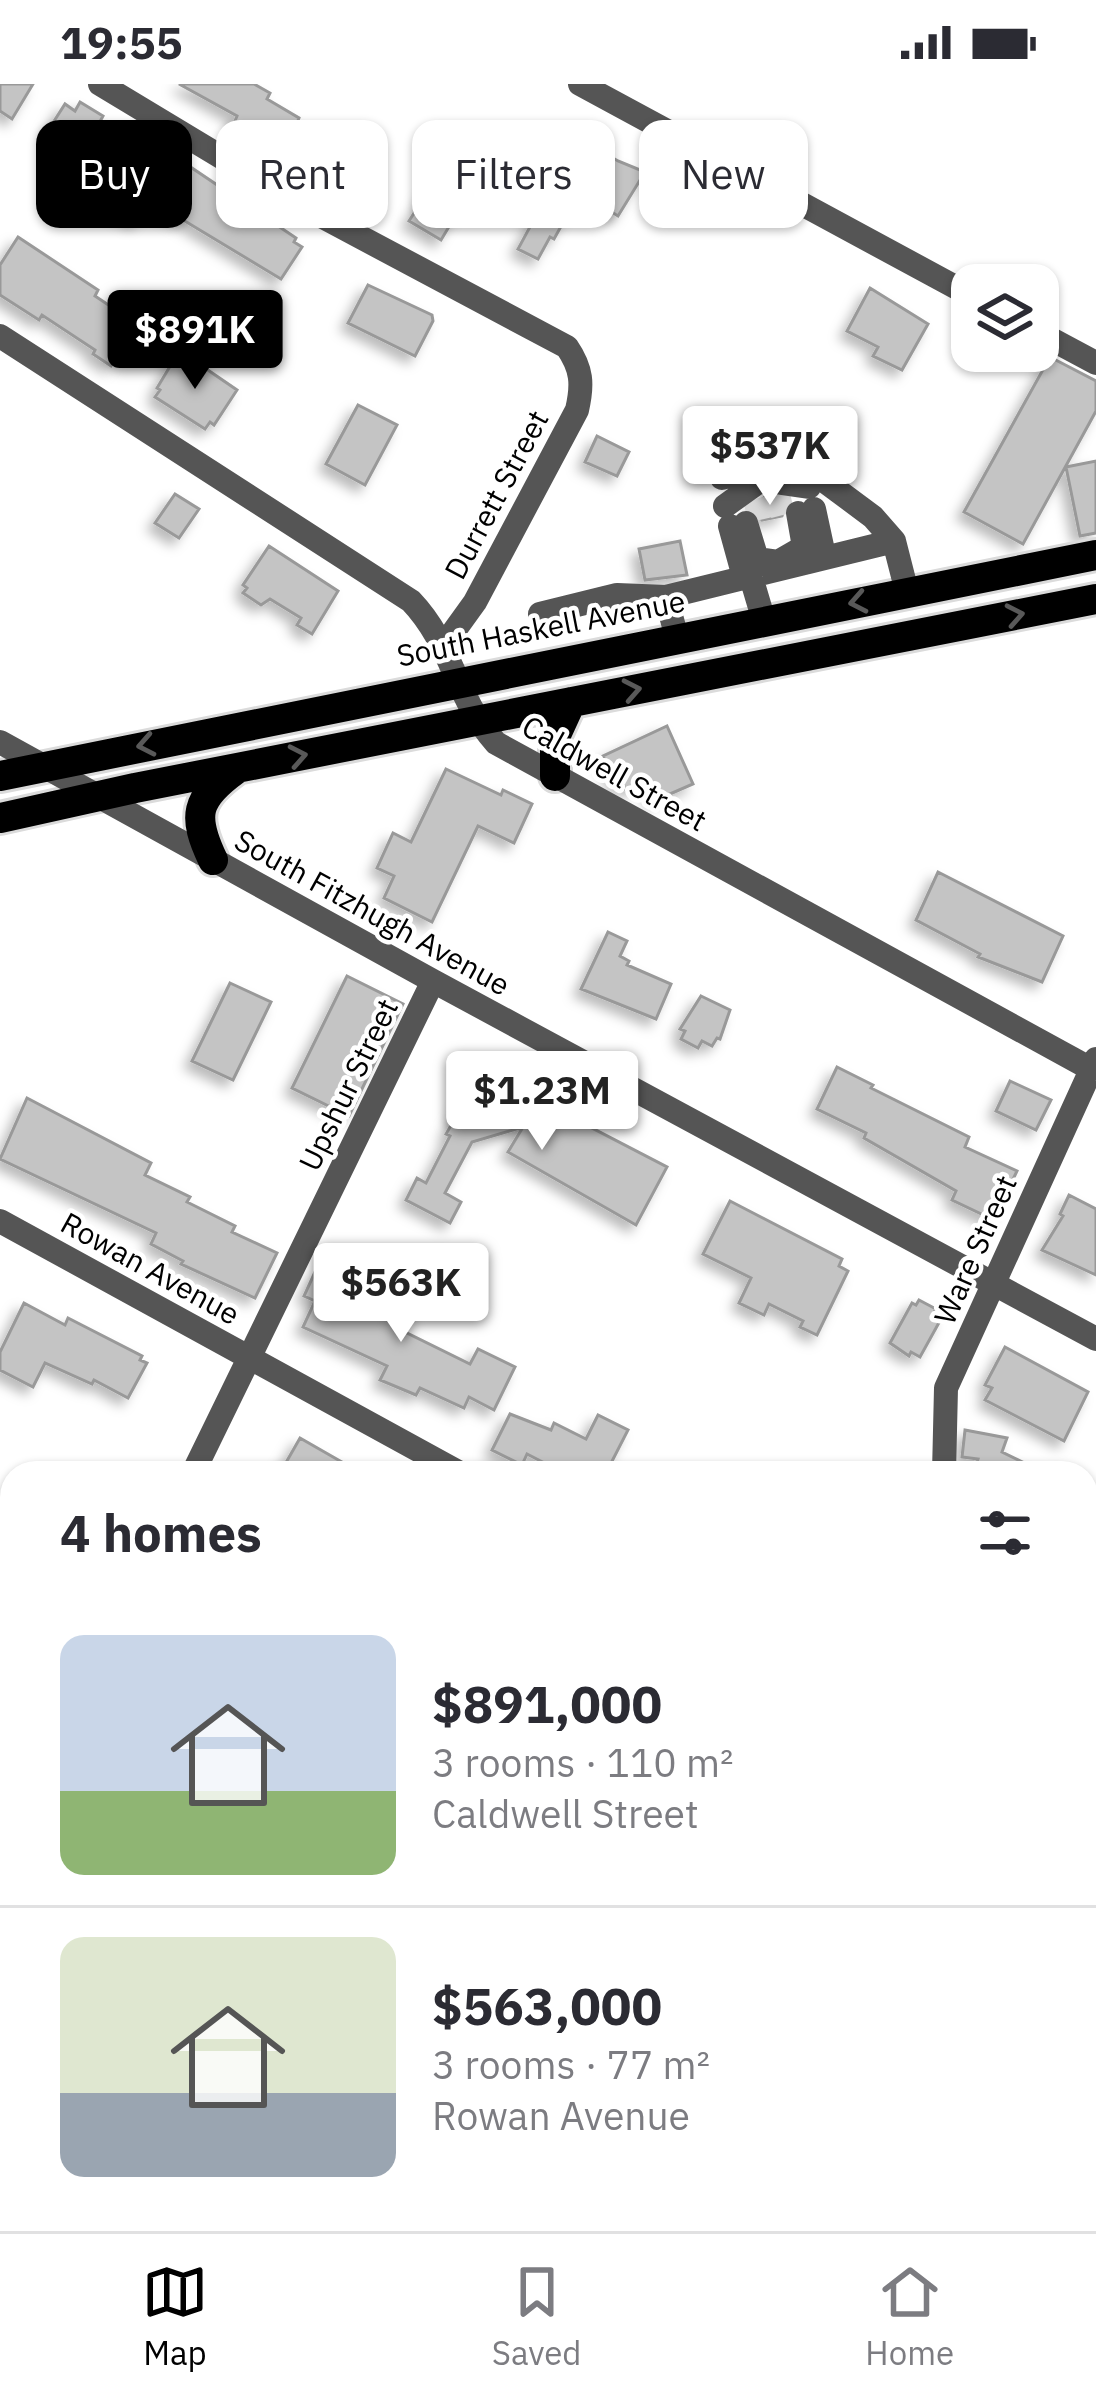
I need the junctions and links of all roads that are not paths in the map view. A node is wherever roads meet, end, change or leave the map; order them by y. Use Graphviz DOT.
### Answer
graph roads {
  1 [pos="100,84"];
  2 [pos="580,84"];
  3 [pos="951,285"];
  4 [pos="0,336"];
  5 [pos="1059,343"];
  6 [pos="1096,363"];
  7 [pos="722,478"];
  8 [pos="768,503"];
  9 [pos="894,542"];
  10 [pos="1096,555"];
  11 [pos="779,566"];
  12 [pos="751,577"];
  13 [pos="907,592"];
  14 [pos="666,597"];
  15 [pos="1096,599"];
  16 [pos="540,614"];
  17 [pos="764,621"];
  18 [pos="676,638"];
  19 [pos="444,645"];
  20 [pos="455,682"];
  21 [pos="571,702"];
  22 [pos="476,721"];
  23 [pos="0,742"];
  24 [pos="46,766"];
  25 [pos="236,769"];
  26 [pos="0,776"];
  27 [pos="555,776"];
  28 [pos="101,796"];
  29 [pos="0,818"];
  30 [pos="213,860"];
  31 [pos="433,981"];
  32 [pos="1094,1064"];
  33 [pos="0,1221"];
  34 [pos="994,1283"];
  35 [pos="1096,1339"];
  36 [pos="250,1358"];
  37 [pos="199,1461"];
  38 [pos="438,1461"];
  39 [pos="944,1461"];
  1 -- 19 [label="street, Durrett Street"];
  2 -- 3 [label="street"];
  4 -- 19 [label="street, Caldwell Street"];
  5 -- 6 [label="street"];
  7 -- 8 [label="street"];
  8 -- 9 [label="street"];
  8 -- 11 [label="street"];
  8 -- 11 [label="street"];
  9 -- 11 [label="street"];
  9 -- 13 [label="street"];
  10 -- 13 [label="main road, South Haskell Avenue"];
  11 -- 12 [label="street"];
  12 -- 14 [label="street"];
  12 -- 17 [label="street"];
  13 -- 17 [label="main road, South Haskell Avenue, one-way"];
  14 -- 16 [label="street"];
  14 -- 18 [label="street"];
  21 -- 15 [label="main road, one-way"];
  17 -- 18 [label="main road, South Haskell Avenue"];
  18 -- 20 [label="main road, South Haskell Avenue"];
  19 -- 20 [label="street, Caldwell Street"];
  20 -- 22 [label="street, Caldwell Street"];
  20 -- 24 [label="main road, South Haskell Avenue, one-way"];
  21 -- 22 [label="main road"];
  21 -- 27 [label="main road"];
  25 -- 22 [label="main road, one-way"];
  22 -- 27 [label="street, Caldwell Street"];
  23 -- 24 [label="street, South Fitzhugh Avenue"];
  24 -- 26 [label="main road, South Haskell Avenue"];
  24 -- 28 [label="street, South Fitzhugh Avenue"];
  25 -- 28 [label="main road"];
  25 -- 30 [label="main road"];
  27 -- 32 [label="street, Caldwell Street"];
  28 -- 29 [label="main road"];
  28 -- 30 [label="street, South Fitzhugh Avenue"];
  30 -- 31 [label="street, South Fitzhugh Avenue"];
  31 -- 34 [label="street, South Fitzhugh Avenue"];
  31 -- 36 [label="street, Upshur Street"];
  32 -- 34 [label="street, Ware Street"];
  33 -- 36 [label="street, Rowan Avenue"];
  34 -- 35 [label="street, South Fitzhugh Avenue"];
  34 -- 39 [label="street, Ware Street"];
  36 -- 37 [label="street, Upshur Street"];
  36 -- 38 [label="street, Rowan Avenue"];
}
